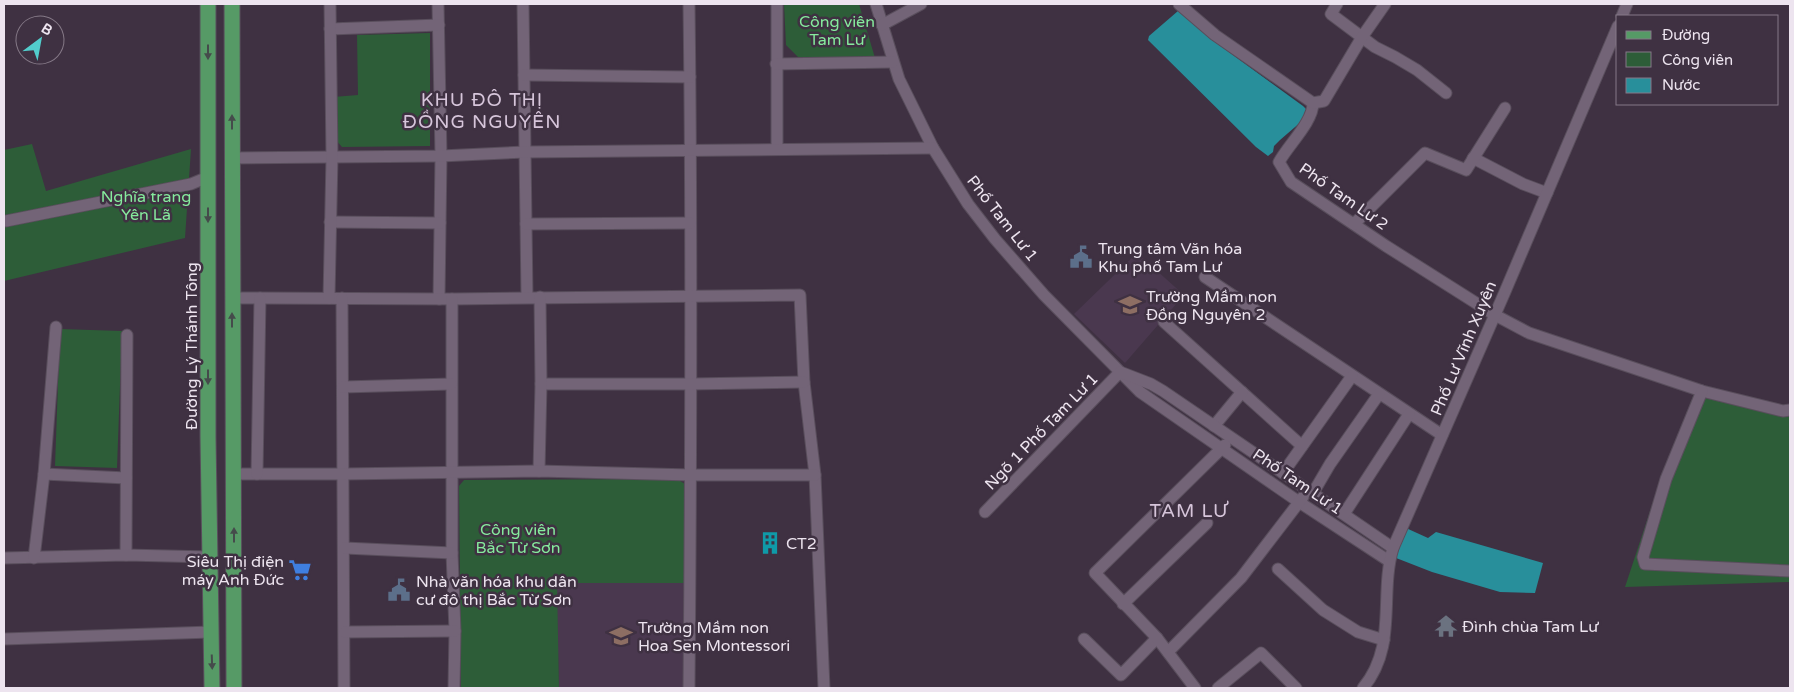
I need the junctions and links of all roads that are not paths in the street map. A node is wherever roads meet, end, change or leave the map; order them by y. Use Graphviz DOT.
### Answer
graph roads {
  1 [pos="208,4"];
  2 [pos="232,4"];
  3 [pos="330,4"];
  4 [pos="438,4"];
  5 [pos="523,4"];
  6 [pos="689,4"];
  7 [pos="777,4"];
  8 [pos="876,4"];
  9 [pos="921,4"];
  10 [pos="1179,4"];
  11 [pos="1337,4"];
  12 [pos="1385,4"];
  13 [pos="439,25"];
  14 [pos="882,25"];
  15 [pos="330,29"];
  16 [pos="1616,31"];
  17 [pos="1362,37"];
  18 [pos="893,62"];
  19 [pos="776,64"];
  20 [pos="524,75"];
  21 [pos="690,77"];
  22 [pos="1446,92"];
  23 [pos="1313,103"];
  24 [pos="1505,108"];
  25 [pos="933,148"];
  26 [pos="777,149"];
  27 [pos="691,151"];
  28 [pos="525,152"];
  29 [pos="441,156"];
  30 [pos="232,158"];
  31 [pos="332,158"];
  32 [pos="1473,158"];
  33 [pos="208,177"];
  34 [pos="1547,193"];
  35 [pos="6,221"];
  36 [pos="330,222"];
  37 [pos="440,223"];
  38 [pos="690,223"];
  39 [pos="526,224"];
  40 [pos="1354,224"];
  41 [pos="1205,277"];
  42 [pos="690,296"];
  43 [pos="527,297"];
  44 [pos="232,298"];
  45 [pos="260,298"];
  46 [pos="329,298"];
  47 [pos="342,298"];
  48 [pos="540,298"];
  49 [pos="439,299"];
  50 [pos="452,299"];
  51 [pos="1495,315"];
  52 [pos="1164,322"];
  53 [pos="56,327"];
  54 [pos="127,335"];
  55 [pos="1120,372"];
  56 [pos="1352,376"];
  57 [pos="804,382"];
  58 [pos="451,384"];
  59 [pos="541,384"];
  60 [pos="690,384"];
  61 [pos="343,387"];
  62 [pos="1702,391"];
  63 [pos="1242,392"];
  64 [pos="1380,394"];
  65 [pos="1790,410"];
  66 [pos="1410,414"];
  67 [pos="1214,426"];
  68 [pos="1442,435"];
  69 [pos="1230,437"];
  70 [pos="1302,446"];
  71 [pos="1222,450"];
  72 [pos="539,471"];
  73 [pos="452,473"];
  74 [pos="1283,473"];
  75 [pos="44,474"];
  76 [pos="234,474"];
  77 [pos="257,474"];
  78 [pos="343,474"];
  79 [pos="691,475"];
  80 [pos="815,475"];
  81 [pos="126,478"];
  82 [pos="1310,492"];
  83 [pos="1299,502"];
  84 [pos="985,512"];
  85 [pos="1344,514"];
  86 [pos="1207,524"];
  87 [pos="345,548"];
  88 [pos="1393,548"];
  89 [pos="452,553"];
  90 [pos="126,555"];
  91 [pos="210,557"];
  92 [pos="4,558"];
  93 [pos="34,558"];
  94 [pos="1389,561"];
  95 [pos="1278,569"];
  96 [pos="1790,571"];
  97 [pos="234,591"];
  98 [pos="210,592"];
  99 [pos="1123,604"];
  100 [pos="455,631"];
  101 [pos="210,632"];
  102 [pos="345,632"];
  103 [pos="1157,638"];
  104 [pos="1084,639"];
  105 [pos="4,640"];
  106 [pos="1384,640"];
  107 [pos="1168,652"];
  108 [pos="212,688"];
  109 [pos="234,688"];
  110 [pos="344,688"];
  111 [pos="454,688"];
  112 [pos="689,688"];
  113 [pos="824,688"];
  114 [pos="1195,688"];
  115 [pos="1218,688"];
  116 [pos="1296,688"];
  117 [pos="1363,688"];
  1 -- 33 [label="main road, Đường Lý Thánh Tông, one-way"];
  30 -- 2 [label="main road, one-way"];
  3 -- 15 [label="street"];
  4 -- 13 [label="street"];
  5 -- 20 [label="street"];
  6 -- 21 [label="street"];
  7 -- 19 [label="street"];
  8 -- 14 [label="street, Phố Tam Lư 1"];
  9 -- 14 [label="street"];
  10 -- 23 [label="street"];
  11 -- 17 [label="street"];
  12 -- 17 [label="street"];
  13 -- 15 [label="street"];
  13 -- 29 [label="street"];
  14 -- 18 [label="street, Phố Tam Lư 1"];
  15 -- 31 [label="street"];
  16 -- 34 [label="street, Phố Lư Vĩnh Xuyên"];
  17 -- 22 [label="street"];
  17 -- 23 [label="street"];
  18 -- 19 [label="street"];
  18 -- 25 [label="street, Phố Tam Lư 1"];
  19 -- 26 [label="street"];
  20 -- 21 [label="street"];
  20 -- 28 [label="street"];
  21 -- 27 [label="street"];
  23 -- 40 [label="street, Phố Tam Lư 2"];
  24 -- 32 [label="street"];
  25 -- 26 [label="street"];
  25 -- 55 [label="street, Phố Tam Lư 1"];
  26 -- 27 [label="street"];
  27 -- 28 [label="street"];
  27 -- 38 [label="street"];
  28 -- 29 [label="street"];
  28 -- 39 [label="street"];
  29 -- 31 [label="street"];
  29 -- 37 [label="street"];
  30 -- 31 [label="street"];
  30 -- 44 [label="main road"];
  31 -- 36 [label="street"];
  32 -- 34 [label="street"];
  32 -- 40 [label="street"];
  33 -- 35 [label="street"];
  33 -- 91 [label="main road, Đường Lý Thánh Tông, one-way"];
  34 -- 51 [label="street, Phố Lư Vĩnh Xuyên"];
  36 -- 37 [label="street"];
  36 -- 46 [label="street"];
  37 -- 49 [label="street"];
  38 -- 39 [label="street"];
  38 -- 42 [label="street"];
  39 -- 43 [label="street"];
  40 -- 51 [label="street, Phố Tam Lư 2"];
  41 -- 56 [label="street"];
  42 -- 48 [label="street"];
  42 -- 57 [label="street"];
  42 -- 60 [label="street"];
  43 -- 48 [label="street"];
  43 -- 50 [label="street"];
  44 -- 45 [label="street"];
  76 -- 44 [label="main road, one-way"];
  45 -- 46 [label="street"];
  45 -- 77 [label="street"];
  46 -- 47 [label="street"];
  47 -- 49 [label="street"];
  47 -- 61 [label="street"];
  48 -- 59 [label="street"];
  49 -- 50 [label="street"];
  50 -- 58 [label="street"];
  51 -- 62 [label="street, Phố Tam Lư 2"];
  51 -- 68 [label="street, Phố Lư Vĩnh Xuyên"];
  52 -- 63 [label="street"];
  53 -- 75 [label="street"];
  54 -- 81 [label="street"];
  55 -- 67 [label="street, Phố Tam Lư 1"];
  55 -- 71 [label="street, Phố Tam Lư 1"];
  55 -- 84 [label="street, Ngõ 1 Phố Tam Lư 1"];
  56 -- 64 [label="street"];
  56 -- 70 [label="street"];
  57 -- 60 [label="street"];
  57 -- 80 [label="street"];
  58 -- 61 [label="street"];
  58 -- 73 [label="street"];
  59 -- 60 [label="street"];
  59 -- 72 [label="street"];
  60 -- 79 [label="street"];
  61 -- 78 [label="street"];
  62 -- 65 [label="street, Phố Tam Lư 2"];
  62 -- 96 [label="street"];
  63 -- 67 [label="street"];
  63 -- 70 [label="street"];
  64 -- 66 [label="street"];
  64 -- 82 [label="street"];
  66 -- 68 [label="street"];
  66 -- 85 [label="street"];
  67 -- 69 [label="street, Phố Tam Lư 1"];
  68 -- 88 [label="street, Phố Lư Vĩnh Xuyên"];
  69 -- 71 [label="street"];
  69 -- 74 [label="street, Phố Tam Lư 1"];
  70 -- 74 [label="street"];
  71 -- 83 [label="street, Phố Tam Lư 1"];
  71 -- 99 [label="street"];
  72 -- 73 [label="street"];
  72 -- 79 [label="street"];
  73 -- 78 [label="street"];
  73 -- 89 [label="street"];
  74 -- 82 [label="street, Phố Tam Lư 1"];
  75 -- 81 [label="street"];
  75 -- 93 [label="street"];
  76 -- 77 [label="street"];
  97 -- 76 [label="main road, one-way"];
  77 -- 78 [label="street"];
  78 -- 87 [label="street"];
  79 -- 80 [label="street"];
  79 -- 112 [label="street"];
  80 -- 113 [label="street"];
  81 -- 90 [label="street"];
  82 -- 83 [label="street"];
  82 -- 85 [label="street, Phố Tam Lư 1"];
  83 -- 94 [label="street, Phố Tam Lư 1"];
  83 -- 107 [label="street"];
  85 -- 88 [label="street, Phố Tam Lư 1"];
  86 -- 99 [label="street"];
  87 -- 89 [label="street"];
  87 -- 102 [label="street"];
  88 -- 94 [label="street, Phố Lư Vĩnh Xuyên"];
  89 -- 100 [label="street"];
  90 -- 91 [label="street"];
  90 -- 93 [label="street"];
  91 -- 98 [label="main road, Đường Lý Thánh Tông"];
  92 -- 93 [label="street"];
  94 -- 106 [label="street, Phố Lư Vĩnh Xuyên"];
  95 -- 106 [label="street"];
  97 -- 98 [label="main road"];
  97 -- 109 [label="main road"];
  98 -- 101 [label="main road, Đường Lý Thánh Tông"];
  99 -- 103 [label="street"];
  100 -- 102 [label="street"];
  100 -- 111 [label="street"];
  101 -- 105 [label="street"];
  101 -- 108 [label="main road, Đường Lý Thánh Tông, one-way"];
  102 -- 110 [label="street"];
  103 -- 104 [label="street"];
  103 -- 107 [label="street"];
  106 -- 117 [label="street, Phố Lư Vĩnh Xuyên"];
  107 -- 114 [label="street"];
  115 -- 116 [label="street"];
}
